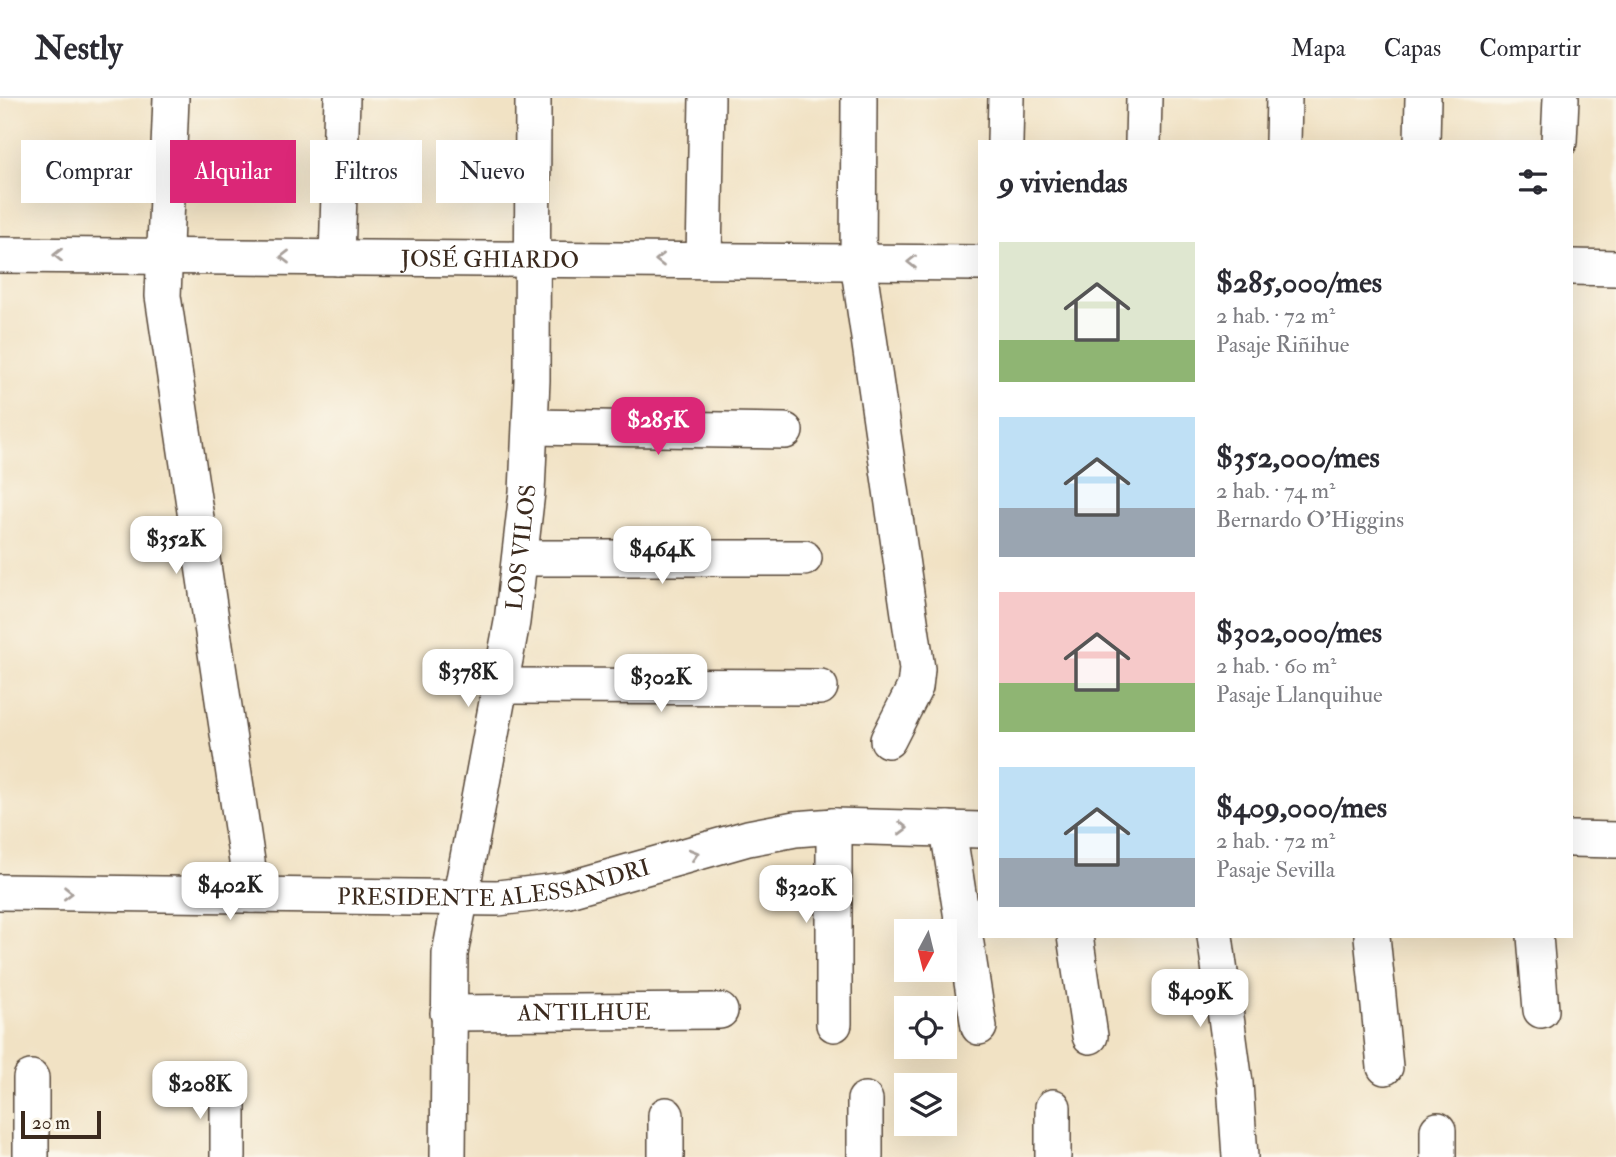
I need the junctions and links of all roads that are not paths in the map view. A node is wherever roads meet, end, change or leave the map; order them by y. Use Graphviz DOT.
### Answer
graph roads {
  1 [pos="171,98"];
  2 [pos="342,98"];
  3 [pos="533,98"];
  4 [pos="707,98"];
  5 [pos="859,98"];
  6 [pos="1006,98"];
  7 [pos="1144,98"];
  8 [pos="1284,98"];
  9 [pos="1423,98"];
  10 [pos="1561,98"];
  11 [pos="1005,140"];
  12 [pos="1143,140"];
  13 [pos="1283,140"];
  14 [pos="1422,140"];
  15 [pos="1559,140"];
  16 [pos="0,255"];
  17 [pos="165,256"];
  18 [pos="337,258"];
  19 [pos="530,259"];
  20 [pos="704,260"];
  21 [pos="858,262"];
  22 [pos="978,266"];
  23 [pos="1573,267"];
  24 [pos="1616,268"];
  25 [pos="531,427"];
  26 [pos="785,431"];
  27 [pos="521,558"];
  28 [pos="803,558"];
  29 [pos="501,686"];
  30 [pos="820,687"];
  31 [pos="888,740"];
  32 [pos="834,827"];
  33 [pos="964,829"];
  34 [pos="1573,839"];
  35 [pos="1616,840"];
  36 [pos="0,892"];
  37 [pos="252,895"];
  38 [pos="460,898"];
  39 [pos="1075,938"];
  40 [pos="1215,938"];
  41 [pos="1372,938"];
  42 [pos="1535,938"];
  43 [pos="1541,1010"];
  44 [pos="720,1011"];
  45 [pos="448,1013"];
  46 [pos="834,1024"];
  47 [pos="979,1027"];
  48 [pos="1090,1037"];
  49 [pos="1385,1067"];
  50 [pos="31,1079"];
  51 [pos="228,1086"];
  52 [pos="865,1100"];
  53 [pos="1053,1107"];
  54 [pos="666,1115"];
  55 [pos="31,1157"];
  56 [pos="228,1157"];
  57 [pos="448,1157"];
  58 [pos="666,1157"];
  59 [pos="865,1157"];
  60 [pos="1053,1157"];
  61 [pos="1240,1157"];
  1 -- 17 [label="street"];
  2 -- 18 [label="street"];
  3 -- 19 [label="street, LOS VILOS"];
  4 -- 20 [label="street"];
  5 -- 21 [label="street"];
  6 -- 11 [label="street"];
  7 -- 12 [label="street"];
  8 -- 13 [label="street"];
  9 -- 14 [label="street"];
  10 -- 15 [label="street"];
  17 -- 16 [label="street, JOSÉ GHIARDO, one-way"];
  18 -- 17 [label="street, JOSÉ GHIARDO, one-way"];
  17 -- 37 [label="street"];
  18 -- 19 [label="street, JOSÉ GHIARDO"];
  20 -- 19 [label="street, JOSÉ GHIARDO, one-way"];
  19 -- 25 [label="street, LOS VILOS"];
  20 -- 21 [label="street, JOSÉ GHIARDO"];
  22 -- 21 [label="street, JOSÉ GHIARDO, one-way"];
  21 -- 31 [label="street"];
  23 -- 24 [label="street"];
  25 -- 26 [label="street"];
  25 -- 27 [label="street, LOS VILOS"];
  27 -- 28 [label="street"];
  27 -- 29 [label="street, LOS VILOS"];
  29 -- 30 [label="street"];
  29 -- 38 [label="street, LOS VILOS"];
  32 -- 33 [label="street, PRESIDENTE ALESSANDRI, one-way"];
  38 -- 32 [label="street, PRESIDENTE ALESSANDRI, one-way"];
  32 -- 46 [label="street"];
  33 -- 47 [label="street"];
  34 -- 35 [label="street"];
  36 -- 37 [label="street, PRESIDENTE ALESSANDRI, one-way"];
  37 -- 38 [label="street, PRESIDENTE ALESSANDRI"];
  38 -- 45 [label="street, LOS VILOS"];
  39 -- 48 [label="street"];
  40 -- 61 [label="street"];
  41 -- 49 [label="street"];
  42 -- 43 [label="street"];
  44 -- 45 [label="street, ANTILHUE"];
  45 -- 57 [label="street, LOS VILOS"];
  50 -- 55 [label="street"];
  51 -- 56 [label="street"];
  52 -- 59 [label="street"];
  53 -- 60 [label="street"];
  54 -- 58 [label="street"];
}
